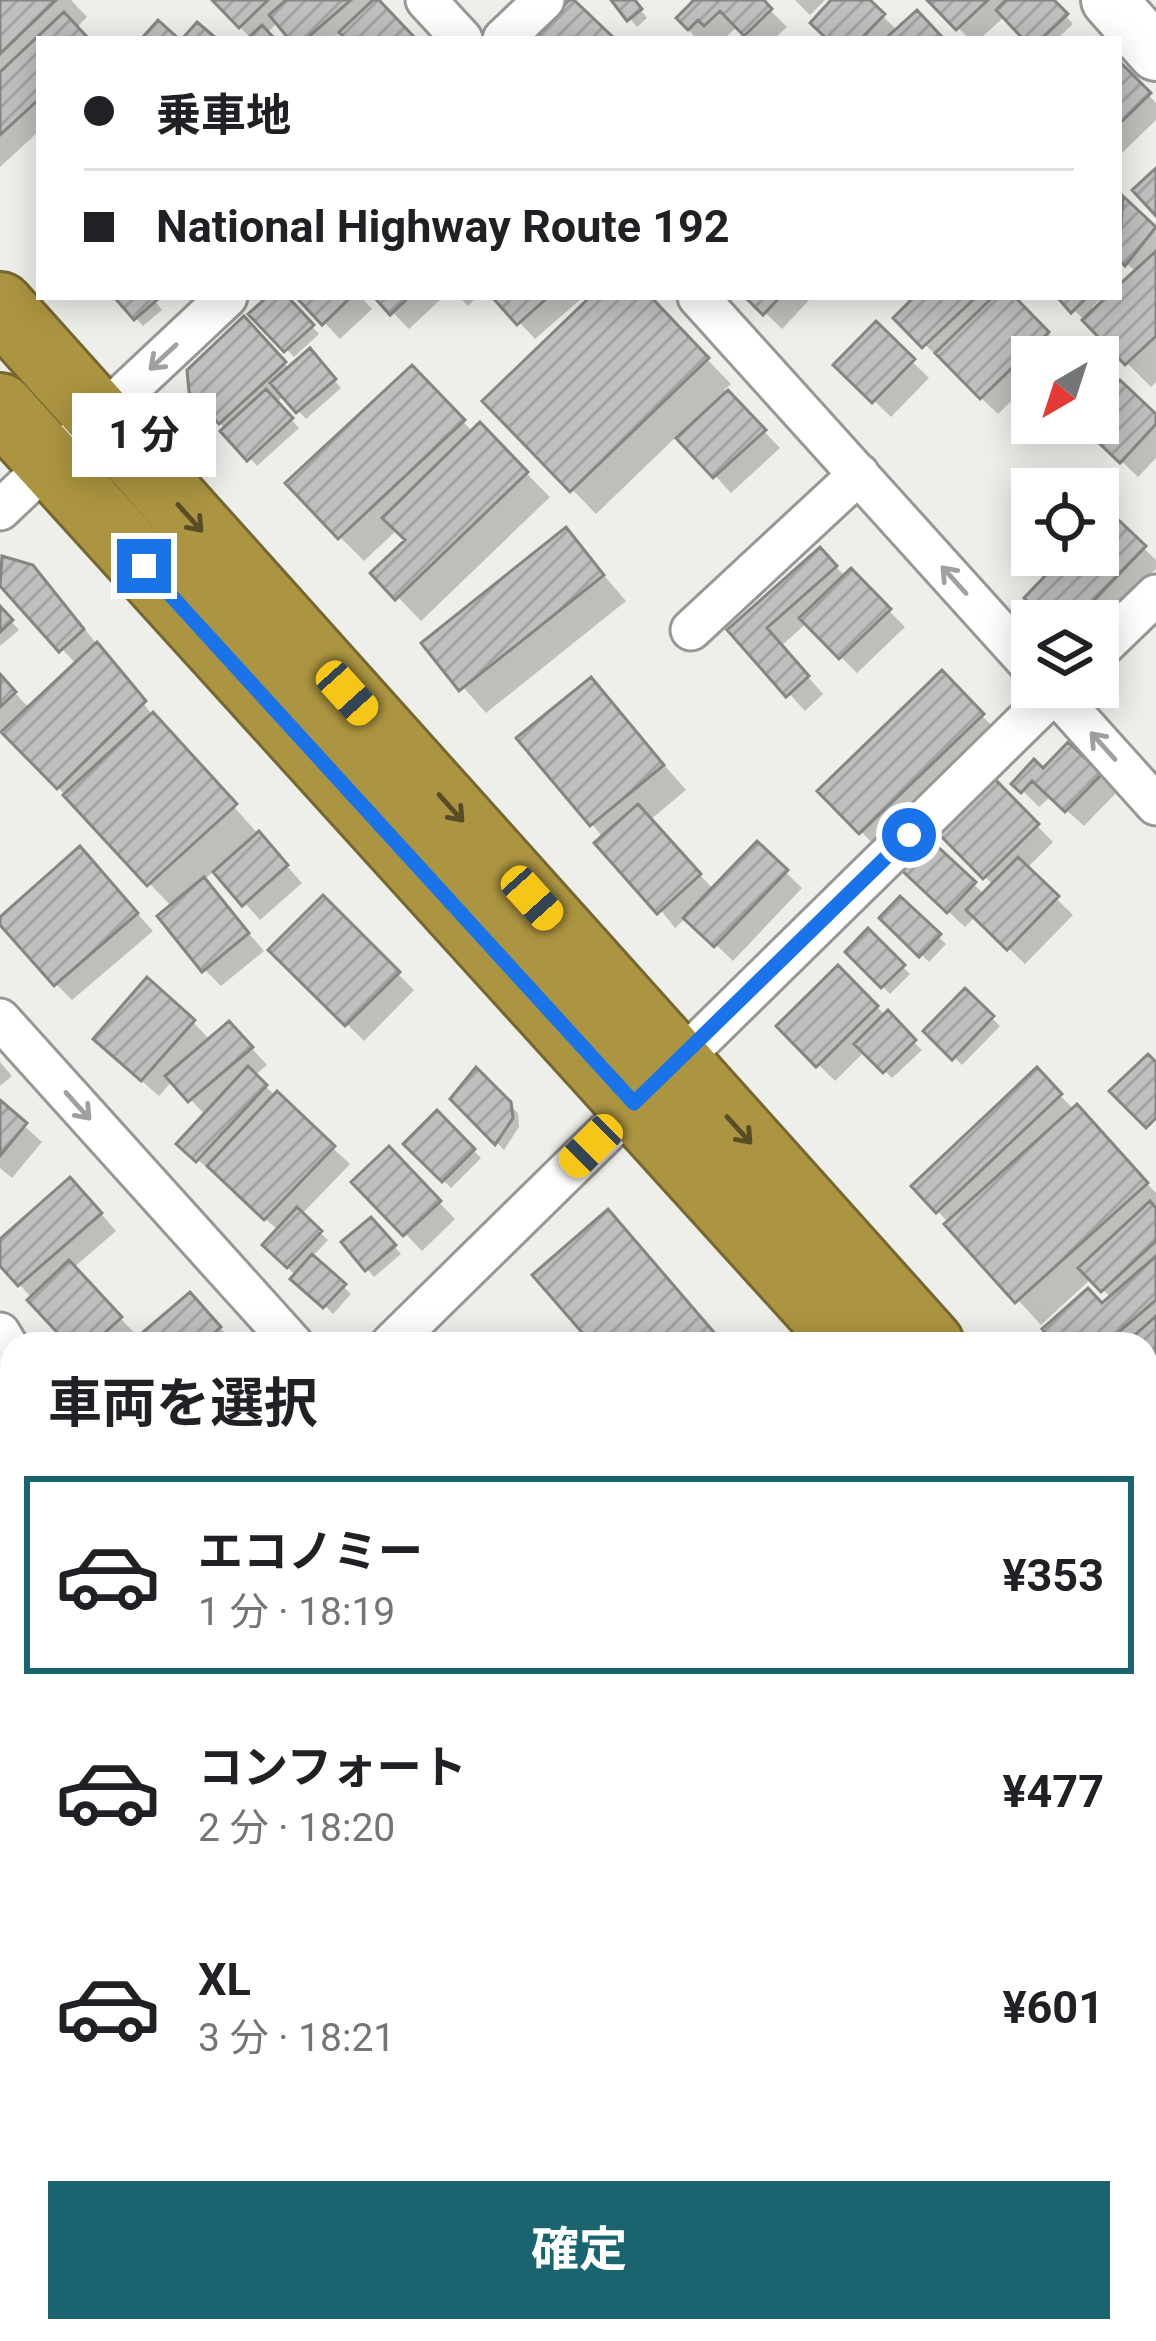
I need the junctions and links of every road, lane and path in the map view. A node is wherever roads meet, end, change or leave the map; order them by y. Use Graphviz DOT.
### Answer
graph roads {
  1 [pos="426,0"];
  2 [pos="544,0"];
  3 [pos="1109,0"];
  4 [pos="459,36"];
  5 [pos="506,36"];
  6 [pos="1156,52"];
  7 [pos="224,300"];
  8 [pos="701,300"];
  9 [pos="0,306"];
  10 [pos="0,407"];
  11 [pos="98,417"];
  12 [pos="50,462"];
  13 [pos="859,474"];
  14 [pos="0,510"];
  15 [pos="1156,595"];
  16 [pos="692,630"];
  17 [pos="1119,631"];
  18 [pos="1011,641"];
  19 [pos="1024,708"];
  20 [pos="1071,708"];
  21 [pos="1156,805"];
  22 [pos="0,1019"];
  23 [pos="656,1083"];
  24 [pos="282,1332"];
  25 [pos="403,1332"];
  26 [pos="841,1332"];
  27 [pos="917,1332"];
  1 -- 4 [label="street"];
  2 -- 5 [label="street"];
  3 -- 6 [label="street"];
  7 -- 11 [label="street, one-way"];
  8 -- 13 [label="street"];
  9 -- 11 [label="highway"];
  10 -- 12 [label="highway"];
  11 -- 12 [label="street"];
  11 -- 23 [label="highway, one-way"];
  12 -- 14 [label="street"];
  12 -- 23 [label="highway"];
  13 -- 16 [label="street"];
  18 -- 13 [label="street, one-way"];
  15 -- 17 [label="street"];
  19 -- 23 [label="street"];
  21 -- 20 [label="street, one-way"];
  22 -- 24 [label="street, one-way"];
  23 -- 25 [label="street"];
  23 -- 26 [label="highway"];
  23 -- 27 [label="highway, one-way"];
}
